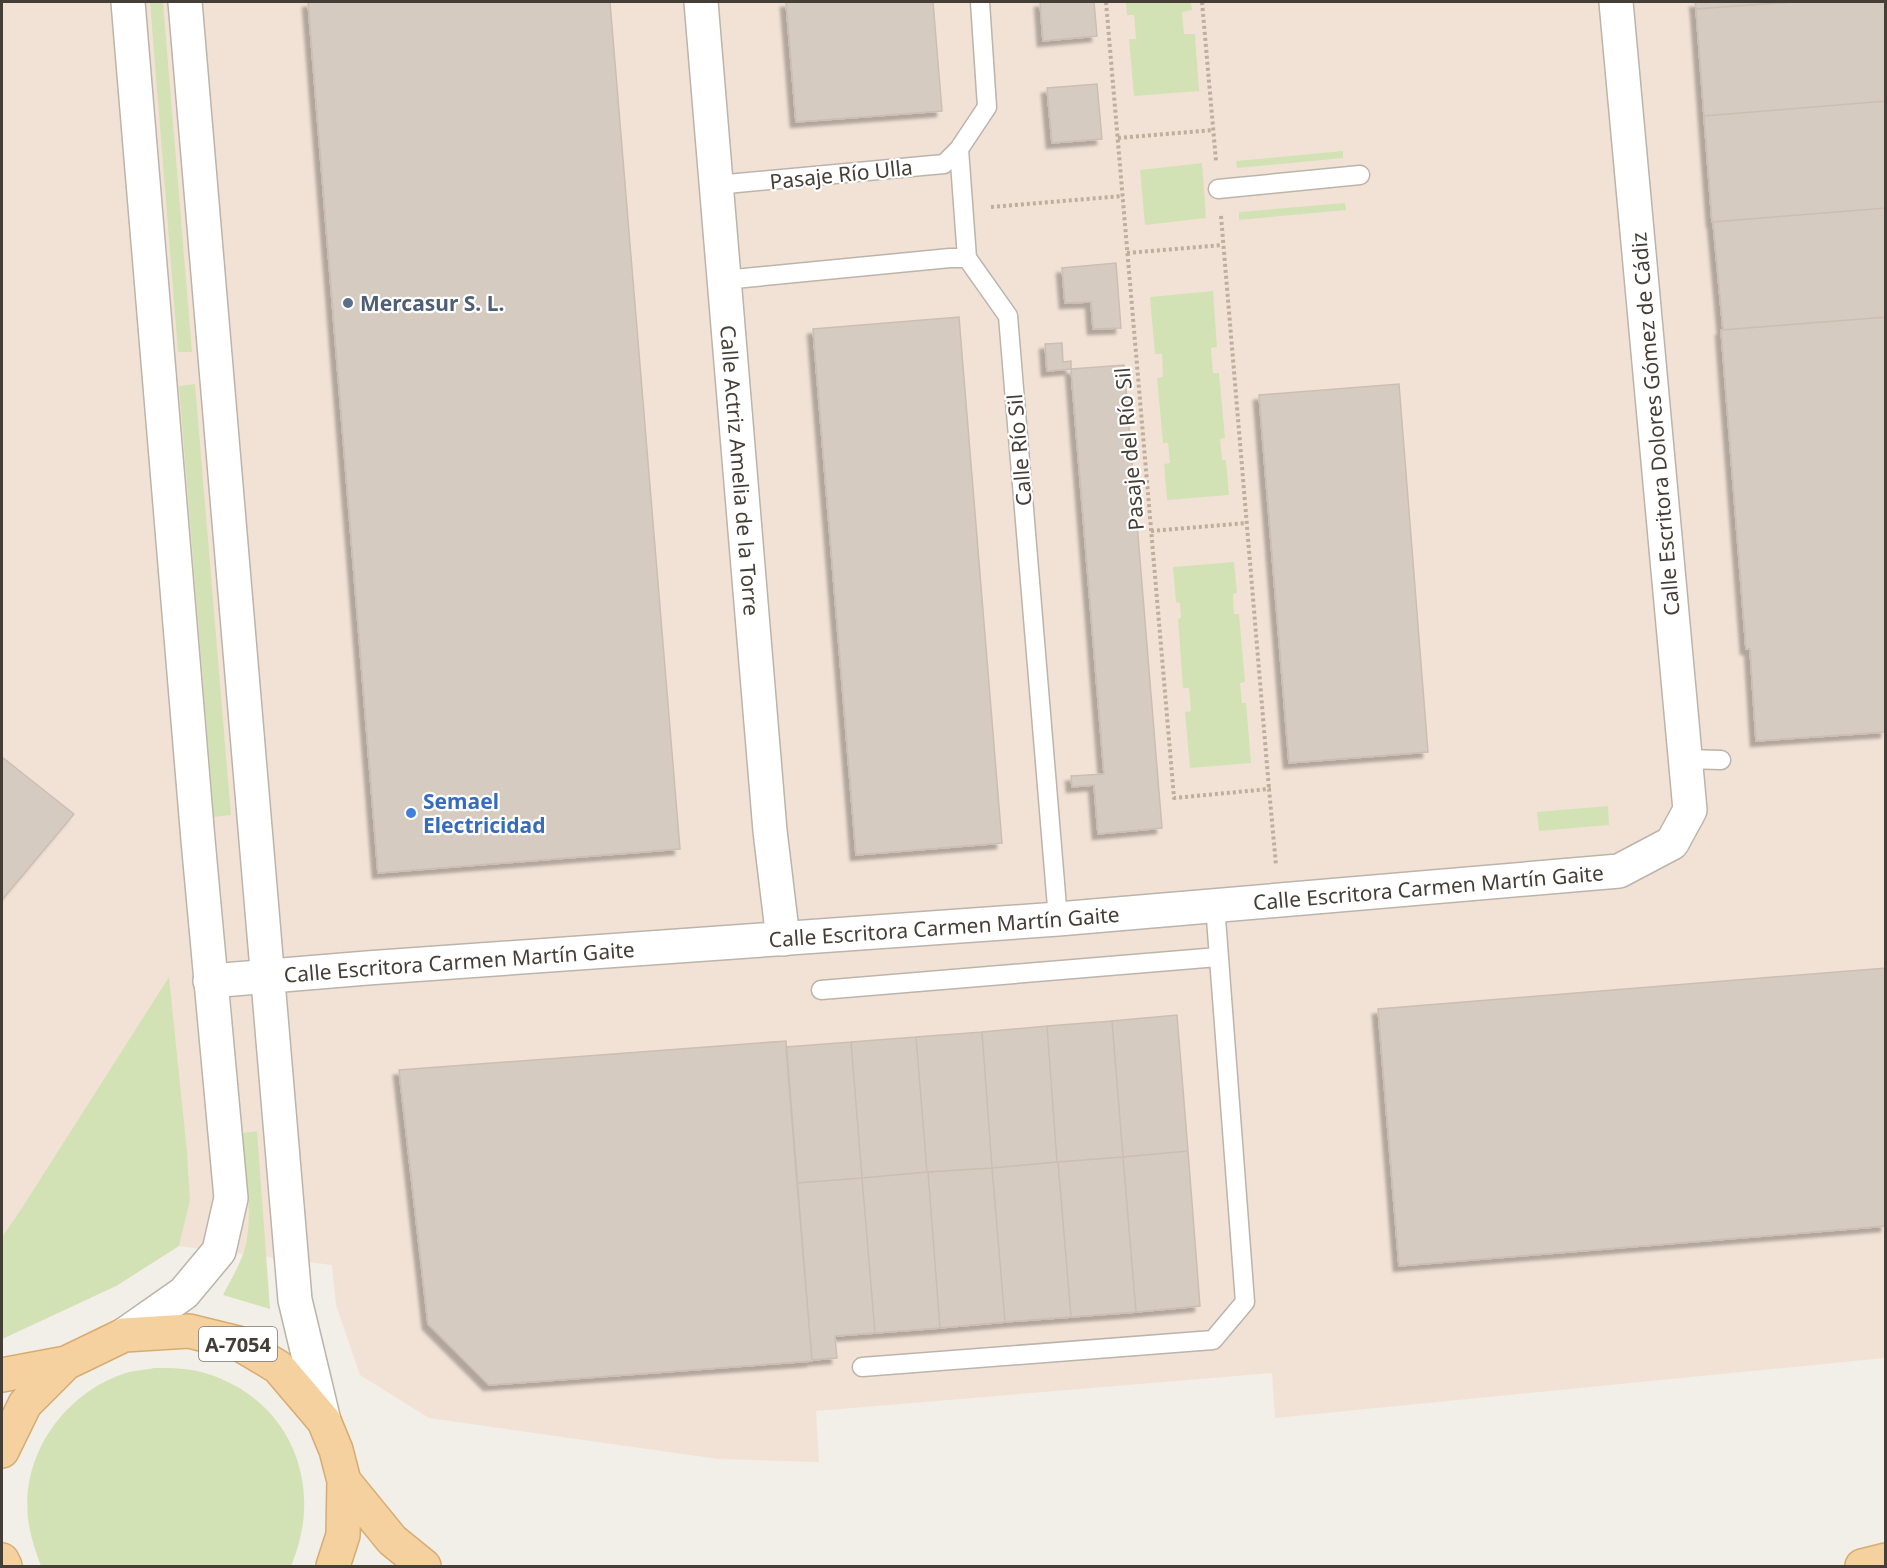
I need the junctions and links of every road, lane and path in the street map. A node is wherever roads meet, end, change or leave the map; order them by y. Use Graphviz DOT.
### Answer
graph roads {
  1 [pos="128,2"];
  2 [pos="185,2"];
  3 [pos="701,2"];
  4 [pos="980,2"];
  5 [pos="1106,2"];
  6 [pos="1202,2"];
  7 [pos="1617,2"];
  8 [pos="1213,130"];
  9 [pos="1118,138"];
  10 [pos="959,149"];
  11 [pos="1360,175"];
  12 [pos="716,185"];
  13 [pos="1218,189"];
  14 [pos="1123,196"];
  15 [pos="963,209"];
  16 [pos="1223,245"];
  17 [pos="1128,253"];
  18 [pos="967,258"];
  19 [pos="724,280"];
  20 [pos="1247,523"];
  21 [pos="1151,531"];
  22 [pos="1686,759"];
  23 [pos="1721,760"];
  24 [pos="1269,789"];
  25 [pos="1672,843"];
  26 [pos="1279,899"];
  27 [pos="1215,905"];
  28 [pos="1058,919"];
  29 [pos="783,939"];
  30 [pos="1218,957"];
  31 [pos="267,977"];
  32 [pos="210,981"];
  33 [pos="821,990"];
  34 [pos="124,1335"];
  35 [pos="66,1363"];
  36 [pos="862,1367"];
  37 [pos="2,1375"];
  38 [pos="324,1420"];
  39 [pos="2,1451"];
  40 [pos="344,1481"];
  41 [pos="1886,1560"];
  42 [pos="2,1562"];
  43 [pos="5,1566"];
  44 [pos="333,1566"];
  45 [pos="424,1566"];
  46 [pos="1862,1566"];
  1 -- 32 [label="street"];
  2 -- 31 [label="street"];
  3 -- 12 [label="street, Calle Actriz Amelia de la Torre"];
  4 -- 10 [label="lane"];
  5 -- 9 [label="path, Pasaje del Río Sil"];
  6 -- 8 [label="path"];
  7 -- 22 [label="street, Calle Escritora Dolores Gómez de Cádiz"];
  8 -- 9 [label="path"];
  8 -- 13 [label="path"];
  9 -- 14 [label="path, Pasaje del Río Sil"];
  10 -- 12 [label="lane, Pasaje Río Ulla"];
  10 -- 15 [label="lane"];
  11 -- 13 [label="lane"];
  12 -- 19 [label="street, Calle Actriz Amelia de la Torre"];
  13 -- 16 [label="path"];
  14 -- 15 [label="path"];
  14 -- 17 [label="path, Pasaje del Río Sil"];
  15 -- 18 [label="lane"];
  16 -- 17 [label="path"];
  16 -- 20 [label="path"];
  17 -- 21 [label="path, Pasaje del Río Sil"];
  18 -- 19 [label="lane"];
  18 -- 28 [label="lane, Calle Río Sil"];
  19 -- 29 [label="street, Calle Actriz Amelia de la Torre"];
  20 -- 21 [label="path"];
  20 -- 24 [label="path"];
  21 -- 24 [label="path, Pasaje del Río Sil"];
  22 -- 23 [label="lane"];
  22 -- 25 [label="street, Calle Escritora Dolores Gómez de Cádiz"];
  24 -- 26 [label="path"];
  25 -- 26 [label="street, Calle Escritora Carmen Martín Gaite"];
  26 -- 27 [label="street, Calle Escritora Carmen Martín Gaite"];
  27 -- 28 [label="street, Calle Escritora Carmen Martín Gaite"];
  27 -- 30 [label="lane"];
  28 -- 29 [label="street, Calle Escritora Carmen Martín Gaite"];
  29 -- 31 [label="street, Calle Escritora Carmen Martín Gaite"];
  30 -- 33 [label="lane"];
  30 -- 36 [label="lane"];
  31 -- 32 [label="street, Calle Escritora Carmen Martín Gaite"];
  31 -- 38 [label="street"];
  32 -- 34 [label="street"];
  34 -- 35 [label="main road, A-7054"];
  34 -- 38 [label="main road, A-7054"];
  35 -- 37 [label="main road, A-7054"];
  35 -- 39 [label="main road, A-7054"];
  38 -- 40 [label="main road, A-7054"];
  40 -- 44 [label="main road, A-7054"];
  40 -- 45 [label="main road, A-7054"];
  41 -- 46 [label="main road"];
  42 -- 43 [label="main road"];
}
